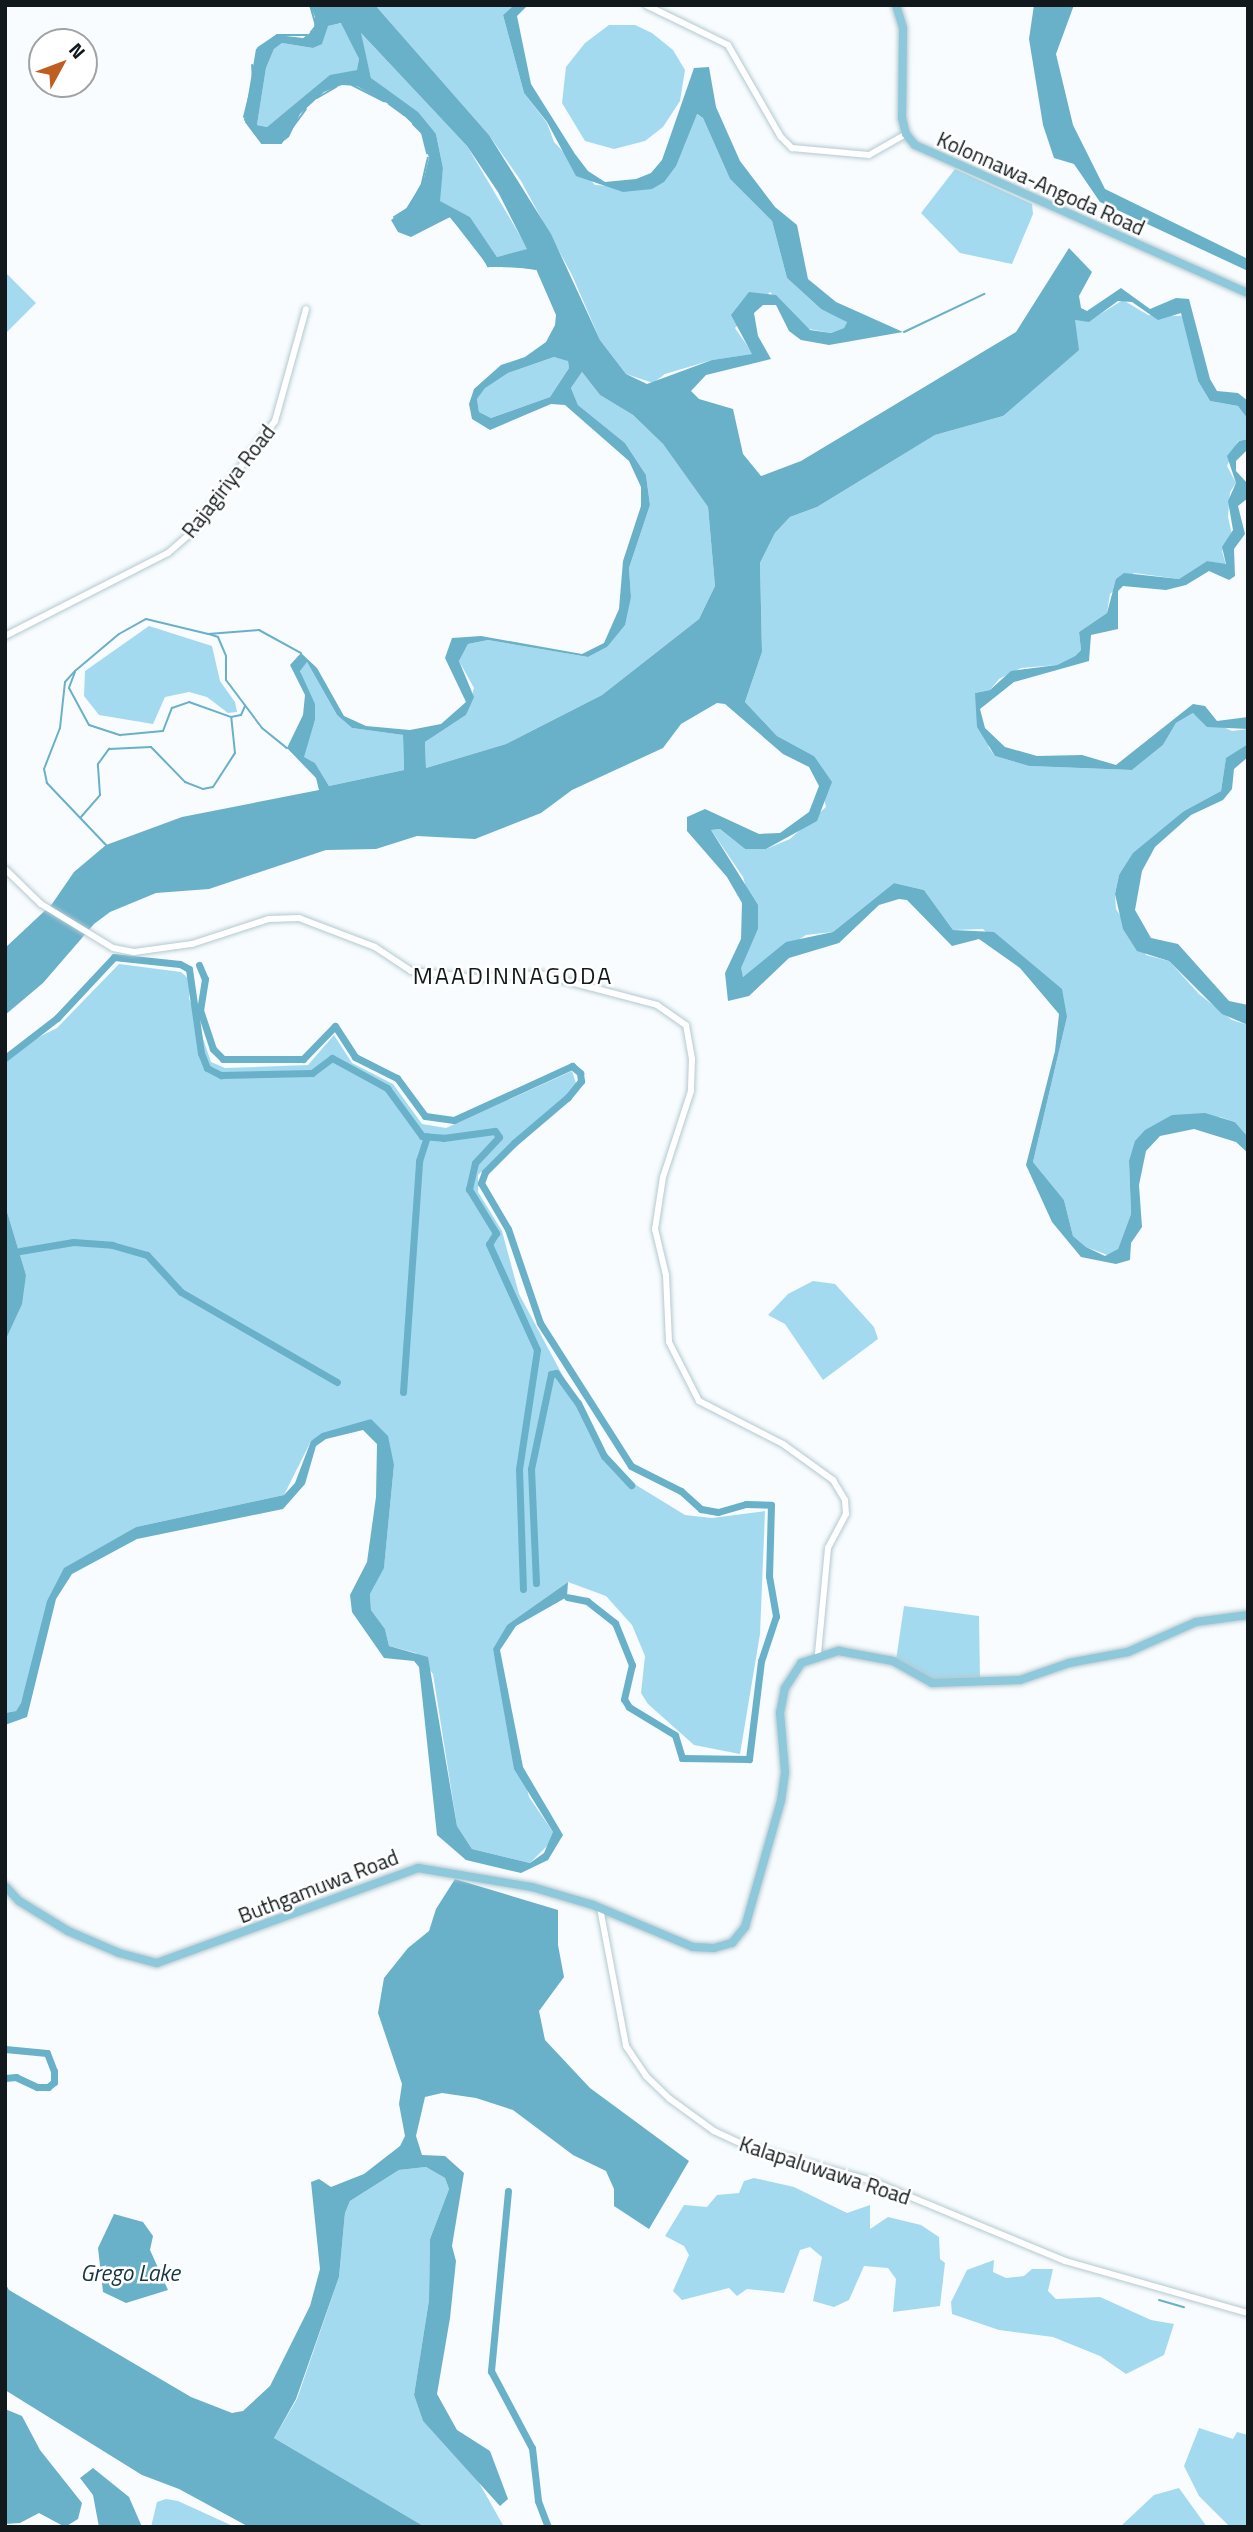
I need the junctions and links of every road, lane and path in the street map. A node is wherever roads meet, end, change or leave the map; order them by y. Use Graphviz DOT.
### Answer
graph roads {
  1 [pos="646,5"];
  2 [pos="896,5"];
  3 [pos="906,134"];
  4 [pos="1248,293"];
  5 [pos="306,309"];
  6 [pos="5,636"];
  7 [pos="5,869"];
  8 [pos="1248,1615"];
  9 [pos="818,1654"];
  10 [pos="5,1886"];
  11 [pos="600,1908"];
  12 [pos="618,1915"];
  13 [pos="607,1926"];
  14 [pos="1248,2313"];
  1 -- 3 [label="street"];
  2 -- 3 [label="main road, Kolonnawa-Angoda Road"];
  3 -- 4 [label="main road, Kolonnawa-Angoda Road"];
  5 -- 6 [label="street, Rajagiriya Road"];
  7 -- 9 [label="street"];
  8 -- 9 [label="main road"];
  9 -- 12 [label="main road, Buthgamuwa Road"];
  10 -- 11 [label="main road, Buthgamuwa Road"];
  11 -- 12 [label="main road, Buthgamuwa Road"];
  11 -- 13 [label="street, Kalapaluwawa Road"];
  12 -- 13 [label="street"];
  13 -- 14 [label="street, Kalapaluwawa Road"];
}
